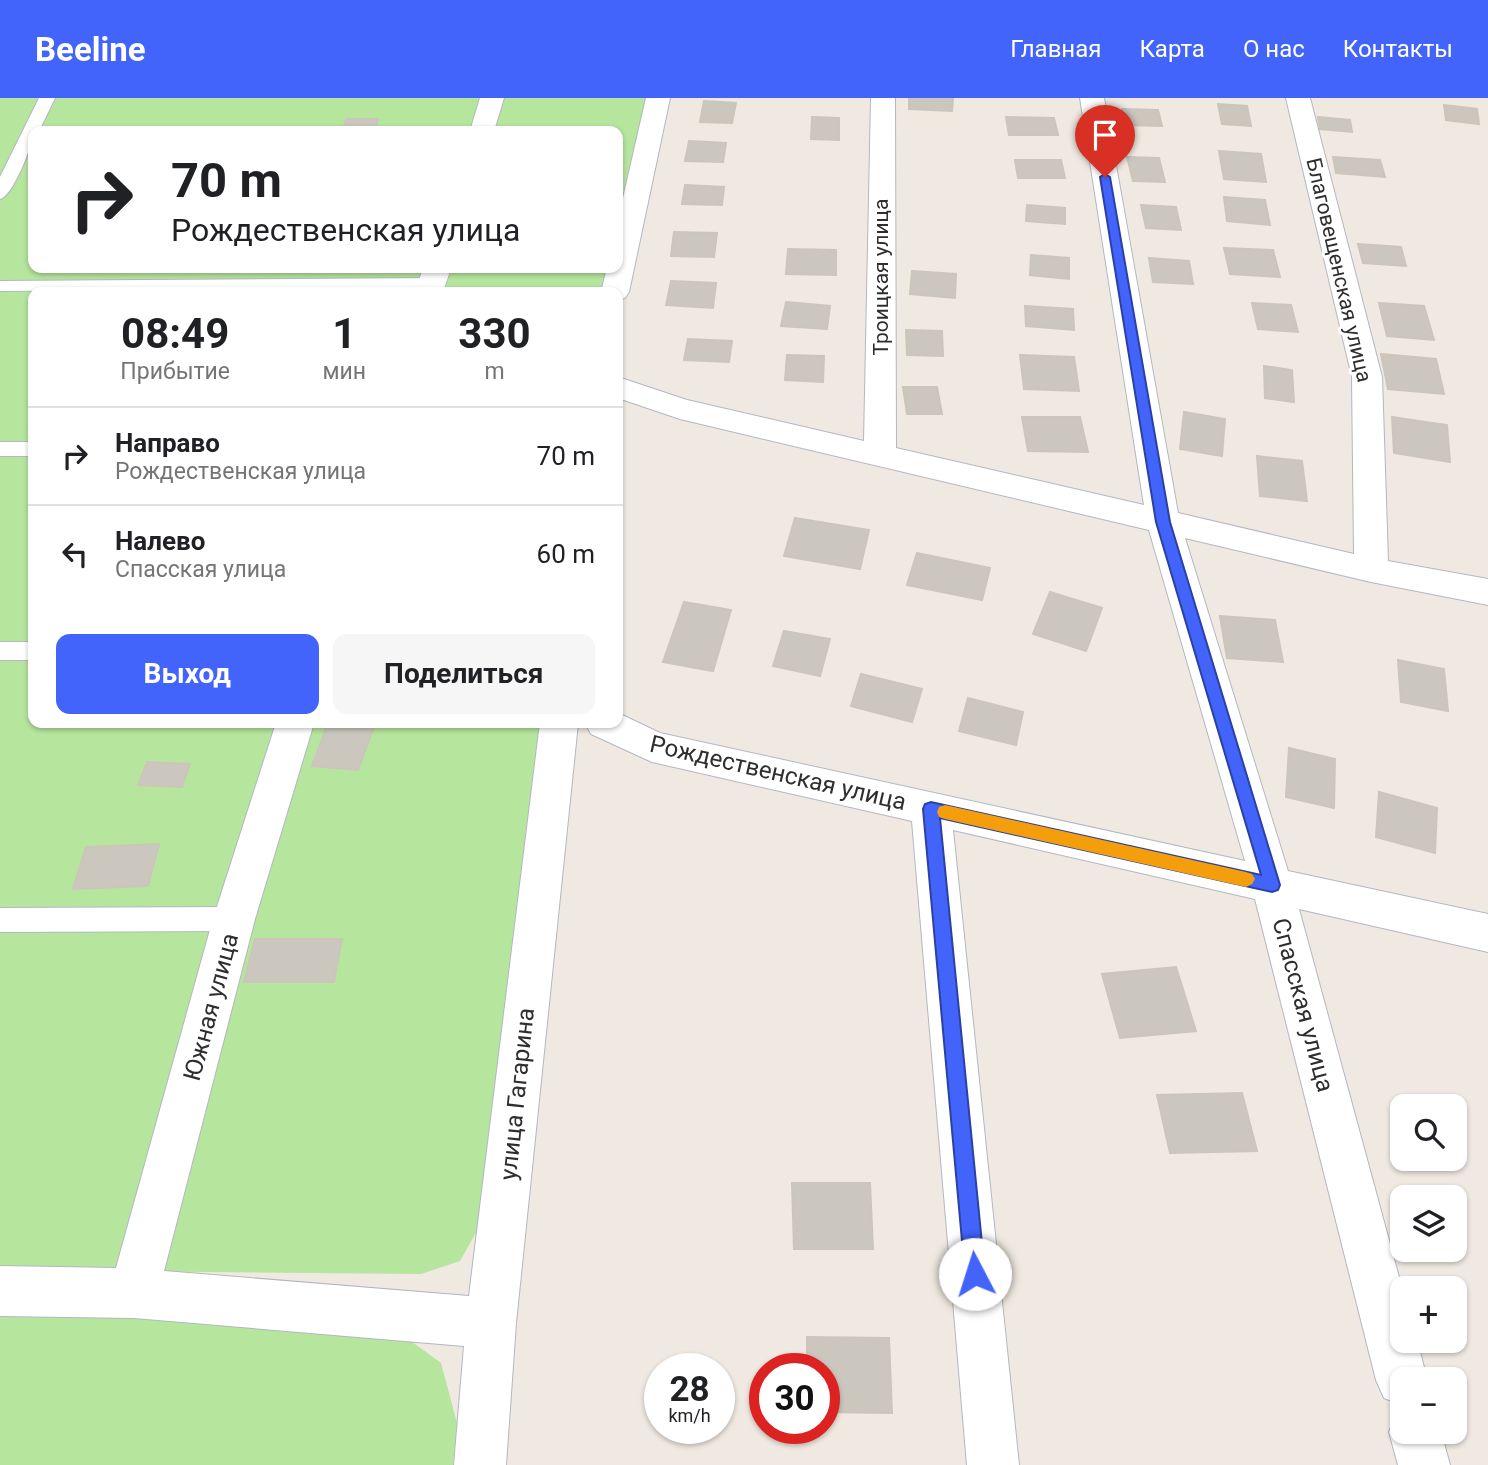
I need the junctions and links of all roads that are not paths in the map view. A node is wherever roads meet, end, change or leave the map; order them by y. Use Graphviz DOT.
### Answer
graph roads {
  1 [pos="47,98"];
  2 [pos="492,98"];
  3 [pos="658,98"];
  4 [pos="883,98"];
  5 [pos="1092,98"];
  6 [pos="1298,98"];
  7 [pos="33,126"];
  8 [pos="484,126"];
  9 [pos="28,136"];
  10 [pos="17,158"];
  11 [pos="0,194"];
  12 [pos="623,256"];
  13 [pos="433,281"];
  14 [pos="0,286"];
  15 [pos="623,389"];
  16 [pos="0,449"];
  17 [pos="28,449"];
  18 [pos="880,455"];
  19 [pos="1163,522"];
  20 [pos="1371,570"];
  21 [pos="1488,592"];
  22 [pos="0,651"];
  23 [pos="28,651"];
  24 [pos="293,728"];
  25 [pos="558,728"];
  26 [pos="614,728"];
  27 [pos="931,809"];
  28 [pos="1272,885"];
  29 [pos="0,919"];
  30 [pos="234,919"];
  31 [pos="1488,933"];
  32 [pos="0,1292"];
  33 [pos="134,1293"];
  34 [pos="491,1323"];
  35 [pos="1399,1367"];
  36 [pos="1418,1444"];
  37 [pos="480,1465"];
  38 [pos="993,1465"];
  39 [pos="1424,1465"];
  1 -- 7 [label="lane"];
  2 -- 8 [label="street"];
  3 -- 12 [label="street"];
  4 -- 18 [label="street, Троицкая улица"];
  5 -- 19 [label="street, Спасская улица"];
  6 -- 20 [label="street, Благовещенская улица"];
  9 -- 10 [label="lane"];
  10 -- 11 [label="lane"];
  13 -- 14 [label="lane"];
  15 -- 18 [label="street"];
  16 -- 17 [label="lane"];
  18 -- 19 [label="street"];
  19 -- 20 [label="street"];
  19 -- 28 [label="street, Спасская улица"];
  20 -- 21 [label="street"];
  22 -- 23 [label="lane"];
  24 -- 30 [label="street, Южная улица"];
  25 -- 34 [label="street, улица Гагарина"];
  26 -- 27 [label="street, Рождественская улица"];
  27 -- 28 [label="street, Рождественская улица"];
  27 -- 38 [label="street"];
  28 -- 31 [label="street, Рождественская улица"];
  28 -- 35 [label="street, Спасская улица"];
  29 -- 30 [label="lane"];
  30 -- 33 [label="street, Южная улица"];
  32 -- 33 [label="street"];
  33 -- 34 [label="street"];
  34 -- 37 [label="street, улица Гагарина"];
  36 -- 39 [label="street"];
}
